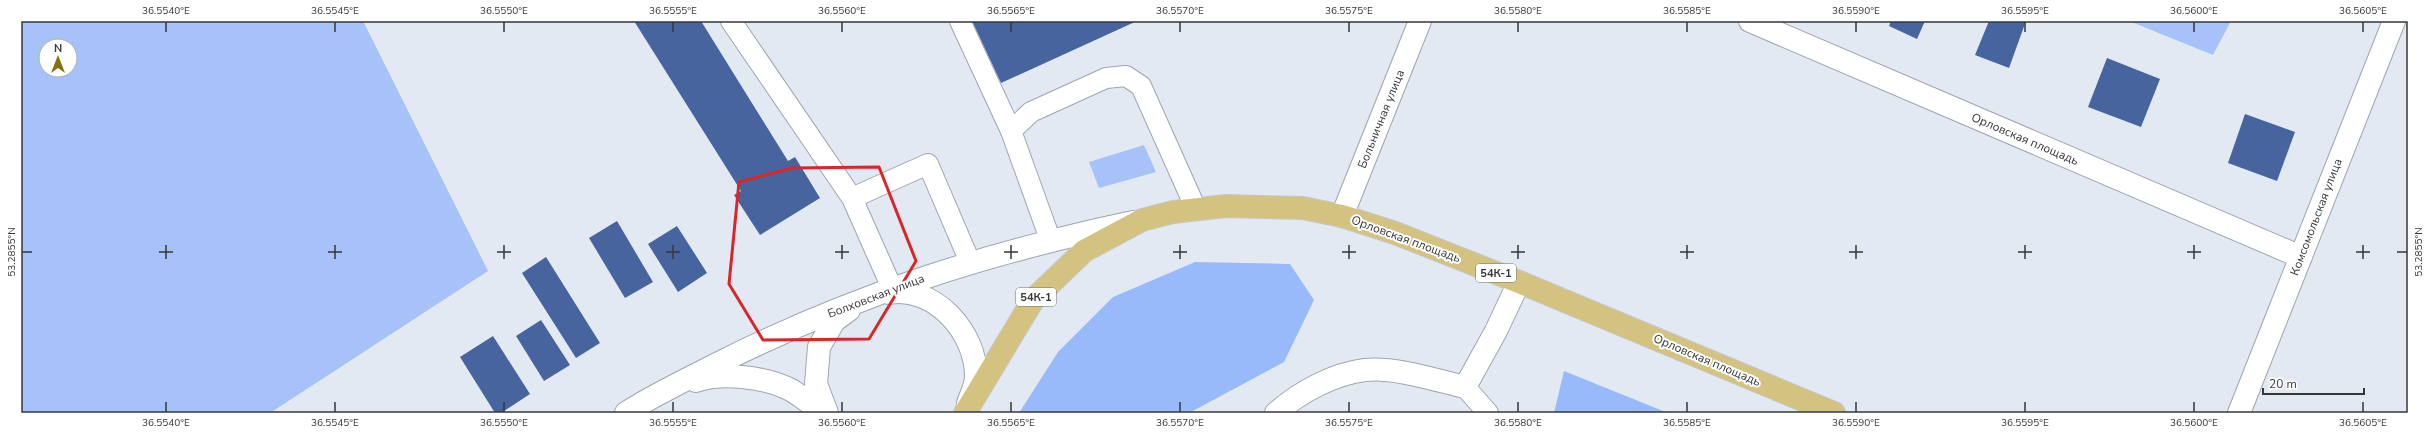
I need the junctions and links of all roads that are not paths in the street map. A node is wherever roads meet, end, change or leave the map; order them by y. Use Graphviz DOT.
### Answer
graph roads {
  1 [pos="731,21"];
  2 [pos="960,21"];
  3 [pos="1420,21"];
  4 [pos="1750,21"];
  5 [pos="2394,21"];
  6 [pos="1011,131"];
  7 [pos="852,198"];
  8 [pos="1196,210"];
  9 [pos="1342,216"];
  10 [pos="1142,220"];
  11 [pos="1050,239"];
  12 [pos="2301,257"];
  13 [pos="970,262"];
  14 [pos="1519,282"];
  15 [pos="892,288"];
  16 [pos="866,298"];
  17 [pos="1465,387"];
  18 [pos="644,401"];
  19 [pos="965,412"];
  20 [pos="626,413"];
  21 [pos="823,413"];
  22 [pos="827,413"];
  23 [pos="1276,413"];
  24 [pos="1488,413"];
  25 [pos="1834,413"];
  26 [pos="2239,413"];
  1 -- 7 [label="lane"];
  2 -- 6 [label="lane"];
  3 -- 9 [label="street, Больничная улица"];
  4 -- 12 [label="street, Орловская площадь"];
  5 -- 12 [label="street, Комсомольская улица"];
  6 -- 8 [label="lane"];
  6 -- 11 [label="lane"];
  7 -- 13 [label="lane"];
  7 -- 15 [label="lane"];
  8 -- 9 [label="main road, Орловская площадь / 54К-1"];
  8 -- 10 [label="main road, Орловская площадь / 54К-1"];
  9 -- 14 [label="main road, Орловская площадь / 54К-1"];
  10 -- 11 [label="street, Болховская улица / 54К-1"];
  10 -- 19 [label="main road, 54К-1"];
  11 -- 13 [label="street, Болховская улица / 54К-1"];
  12 -- 26 [label="street, Комсомольская улица"];
  13 -- 15 [label="street, Болховская улица / 54К-1"];
  14 -- 17 [label="street"];
  14 -- 25 [label="main road, Орловская площадь / 54К-1"];
  15 -- 16 [label="street, Болховская улица / 54К-1"];
  16 -- 18 [label="street, Болховская улица / 54К-1"];
  16 -- 19 [label="street"];
  16 -- 22 [label="street"];
  17 -- 23 [label="street"];
  17 -- 24 [label="lane"];
  18 -- 20 [label="street, Болховская улица / 54К-1"];
  18 -- 21 [label="street, 54К-1"];
}
